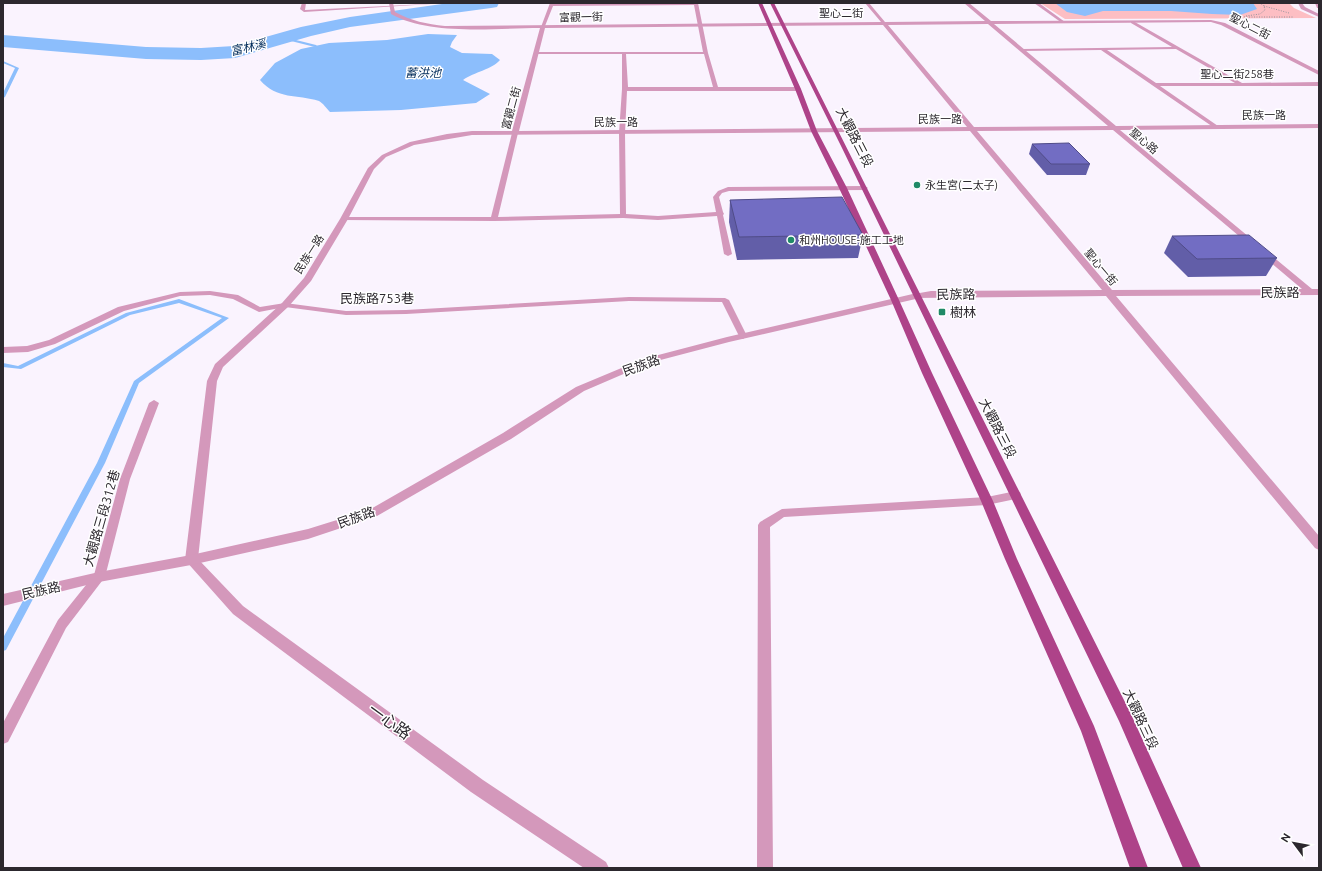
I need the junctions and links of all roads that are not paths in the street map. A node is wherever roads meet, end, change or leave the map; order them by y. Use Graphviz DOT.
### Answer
graph roads {
  1 [pos="304,3"];
  2 [pos="444,3"];
  3 [pos="696,3"];
  4 [pos="760,3"];
  5 [pos="772,3"];
  6 [pos="866,3"];
  7 [pos="966,3"];
  8 [pos="1036,3"];
  9 [pos="1300,3"];
  10 [pos="1317,3"];
  11 [pos="391,4"];
  12 [pos="551,4"];
  13 [pos="1319,7"];
  14 [pos="1319,16"];
  15 [pos="989,22"];
  16 [pos="1063,22"];
  17 [pos="1132,22"];
  18 [pos="883,23"];
  19 [pos="701,24"];
  20 [pos="769,24"];
  21 [pos="783,24"];
  22 [pos="543,26"];
  23 [pos="1178,48"];
  24 [pos="1102,49"];
  25 [pos="1022,50"];
  26 [pos="537,53"];
  27 [pos="624,53"];
  28 [pos="706,53"];
  29 [pos="1319,73"];
  30 [pos="1240,84"];
  31 [pos="1319,84"];
  32 [pos="1154,85"];
  33 [pos="625,89"];
  34 [pos="716,89"];
  35 [pos="798,89"];
  36 [pos="1319,126"];
  37 [pos="1216,127"];
  38 [pos="1114,128"];
  39 [pos="836,130"];
  40 [pos="972,130"];
  41 [pos="814,131"];
  42 [pos="515,133"];
  43 [pos="622,133"];
  44 [pos="844,188"];
  45 [pos="865,188"];
  46 [pos="721,214"];
  47 [pos="623,216"];
  48 [pos="344,219"];
  49 [pos="494,219"];
  50 [pos="728,254"];
  51 [pos="1107,292"];
  52 [pos="1315,292"];
  53 [pos="916,296"];
  54 [pos="895,300"];
  55 [pos="285,305"];
  56 [pos="743,336"];
  57 [pos="3,350"];
  58 [pos="154,403"];
  59 [pos="1016,495"];
  60 [pos="987,501"];
  61 [pos="1319,545"];
  62 [pos="191,560"];
  63 [pos="99,578"];
  64 [pos="8,598"];
  65 [pos="3,737"];
  66 [pos="600,868"];
  67 [pos="765,868"];
  68 [pos="1139,868"];
  69 [pos="1192,868"];
  1 -- 11 [label="lane"];
  2 -- 11 [label="lane"];
  3 -- 12 [label="lane"];
  3 -- 19 [label="lane"];
  4 -- 20 [label="main road"];
  5 -- 21 [label="main road, 大觀路三段"];
  6 -- 18 [label="street, 聖心一街"];
  7 -- 15 [label="street, 聖心路"];
  8 -- 16 [label="lane"];
  9 -- 14 [label="street"];
  10 -- 13 [label="street"];
  11 -- 22 [label="street, 富觀一街"];
  12 -- 22 [label="lane, 富觀二街"];
  15 -- 16 [label="street, 聖心二街"];
  15 -- 18 [label="street, 聖心二街"];
  15 -- 25 [label="street, 聖心路"];
  16 -- 17 [label="street, 聖心二街"];
  17 -- 23 [label="lane"];
  17 -- 29 [label="street, 聖心二街"];
  18 -- 21 [label="street, 聖心二街"];
  18 -- 40 [label="street, 聖心一街"];
  19 -- 20 [label="street, 富觀一街"];
  19 -- 22 [label="street, 富觀一街"];
  19 -- 28 [label="lane"];
  20 -- 21 [label="street, 富觀一街"];
  20 -- 35 [label="main road"];
  21 -- 39 [label="main road, 大觀路三段"];
  22 -- 26 [label="street, 富觀二街"];
  23 -- 24 [label="lane"];
  23 -- 30 [label="lane"];
  24 -- 25 [label="lane"];
  24 -- 32 [label="lane"];
  25 -- 38 [label="street, 聖心路"];
  26 -- 27 [label="lane"];
  26 -- 42 [label="street, 富觀二街"];
  27 -- 28 [label="lane"];
  27 -- 33 [label="lane"];
  28 -- 34 [label="lane"];
  30 -- 31 [label="lane, 聖心二街258巷"];
  30 -- 32 [label="lane, 聖心二街258巷"];
  32 -- 37 [label="lane"];
  33 -- 34 [label="lane"];
  33 -- 43 [label="lane"];
  34 -- 35 [label="lane"];
  35 -- 41 [label="main road"];
  36 -- 37 [label="street, 民族一路"];
  37 -- 38 [label="street, 民族一路"];
  38 -- 40 [label="street, 民族一路"];
  38 -- 52 [label="street, 聖心路"];
  39 -- 40 [label="street, 民族一路"];
  39 -- 41 [label="street, 民族一路"];
  39 -- 45 [label="main road, 大觀路三段"];
  40 -- 51 [label="street, 聖心一街"];
  41 -- 43 [label="street, 民族一路"];
  41 -- 44 [label="main road"];
  42 -- 43 [label="street, 民族一路"];
  42 -- 48 [label="street, 民族一路"];
  42 -- 49 [label="lane, 富觀二街"];
  43 -- 47 [label="lane"];
  44 -- 45 [label="lane"];
  44 -- 46 [label="lane"];
  44 -- 54 [label="main road"];
  45 -- 53 [label="main road, 大觀路三段"];
  46 -- 47 [label="lane"];
  46 -- 50 [label="lane"];
  47 -- 49 [label="lane"];
  48 -- 49 [label="lane"];
  48 -- 55 [label="street, 民族一路"];
  51 -- 52 [label="street, 民族路"];
  51 -- 53 [label="street, 民族路"];
  51 -- 61 [label="street, 聖心一街"];
  53 -- 54 [label="street, 民族路"];
  53 -- 59 [label="main road, 大觀路三段"];
  54 -- 56 [label="street, 民族路"];
  54 -- 60 [label="main road"];
  55 -- 56 [label="lane, 民族路753巷"];
  55 -- 57 [label="lane, 民族路753巷"];
  55 -- 62 [label="street, 民族一路"];
  56 -- 62 [label="street, 民族路"];
  58 -- 63 [label="lane, 大觀路三段312巷"];
  59 -- 60 [label="lane"];
  59 -- 69 [label="main road, 大觀路三段"];
  60 -- 67 [label="lane"];
  60 -- 68 [label="main road"];
  62 -- 63 [label="street, 民族路"];
  62 -- 66 [label="street, 一心路"];
  63 -- 64 [label="street, 民族路"];
  63 -- 65 [label="lane, 大觀路三段312巷"];
}
